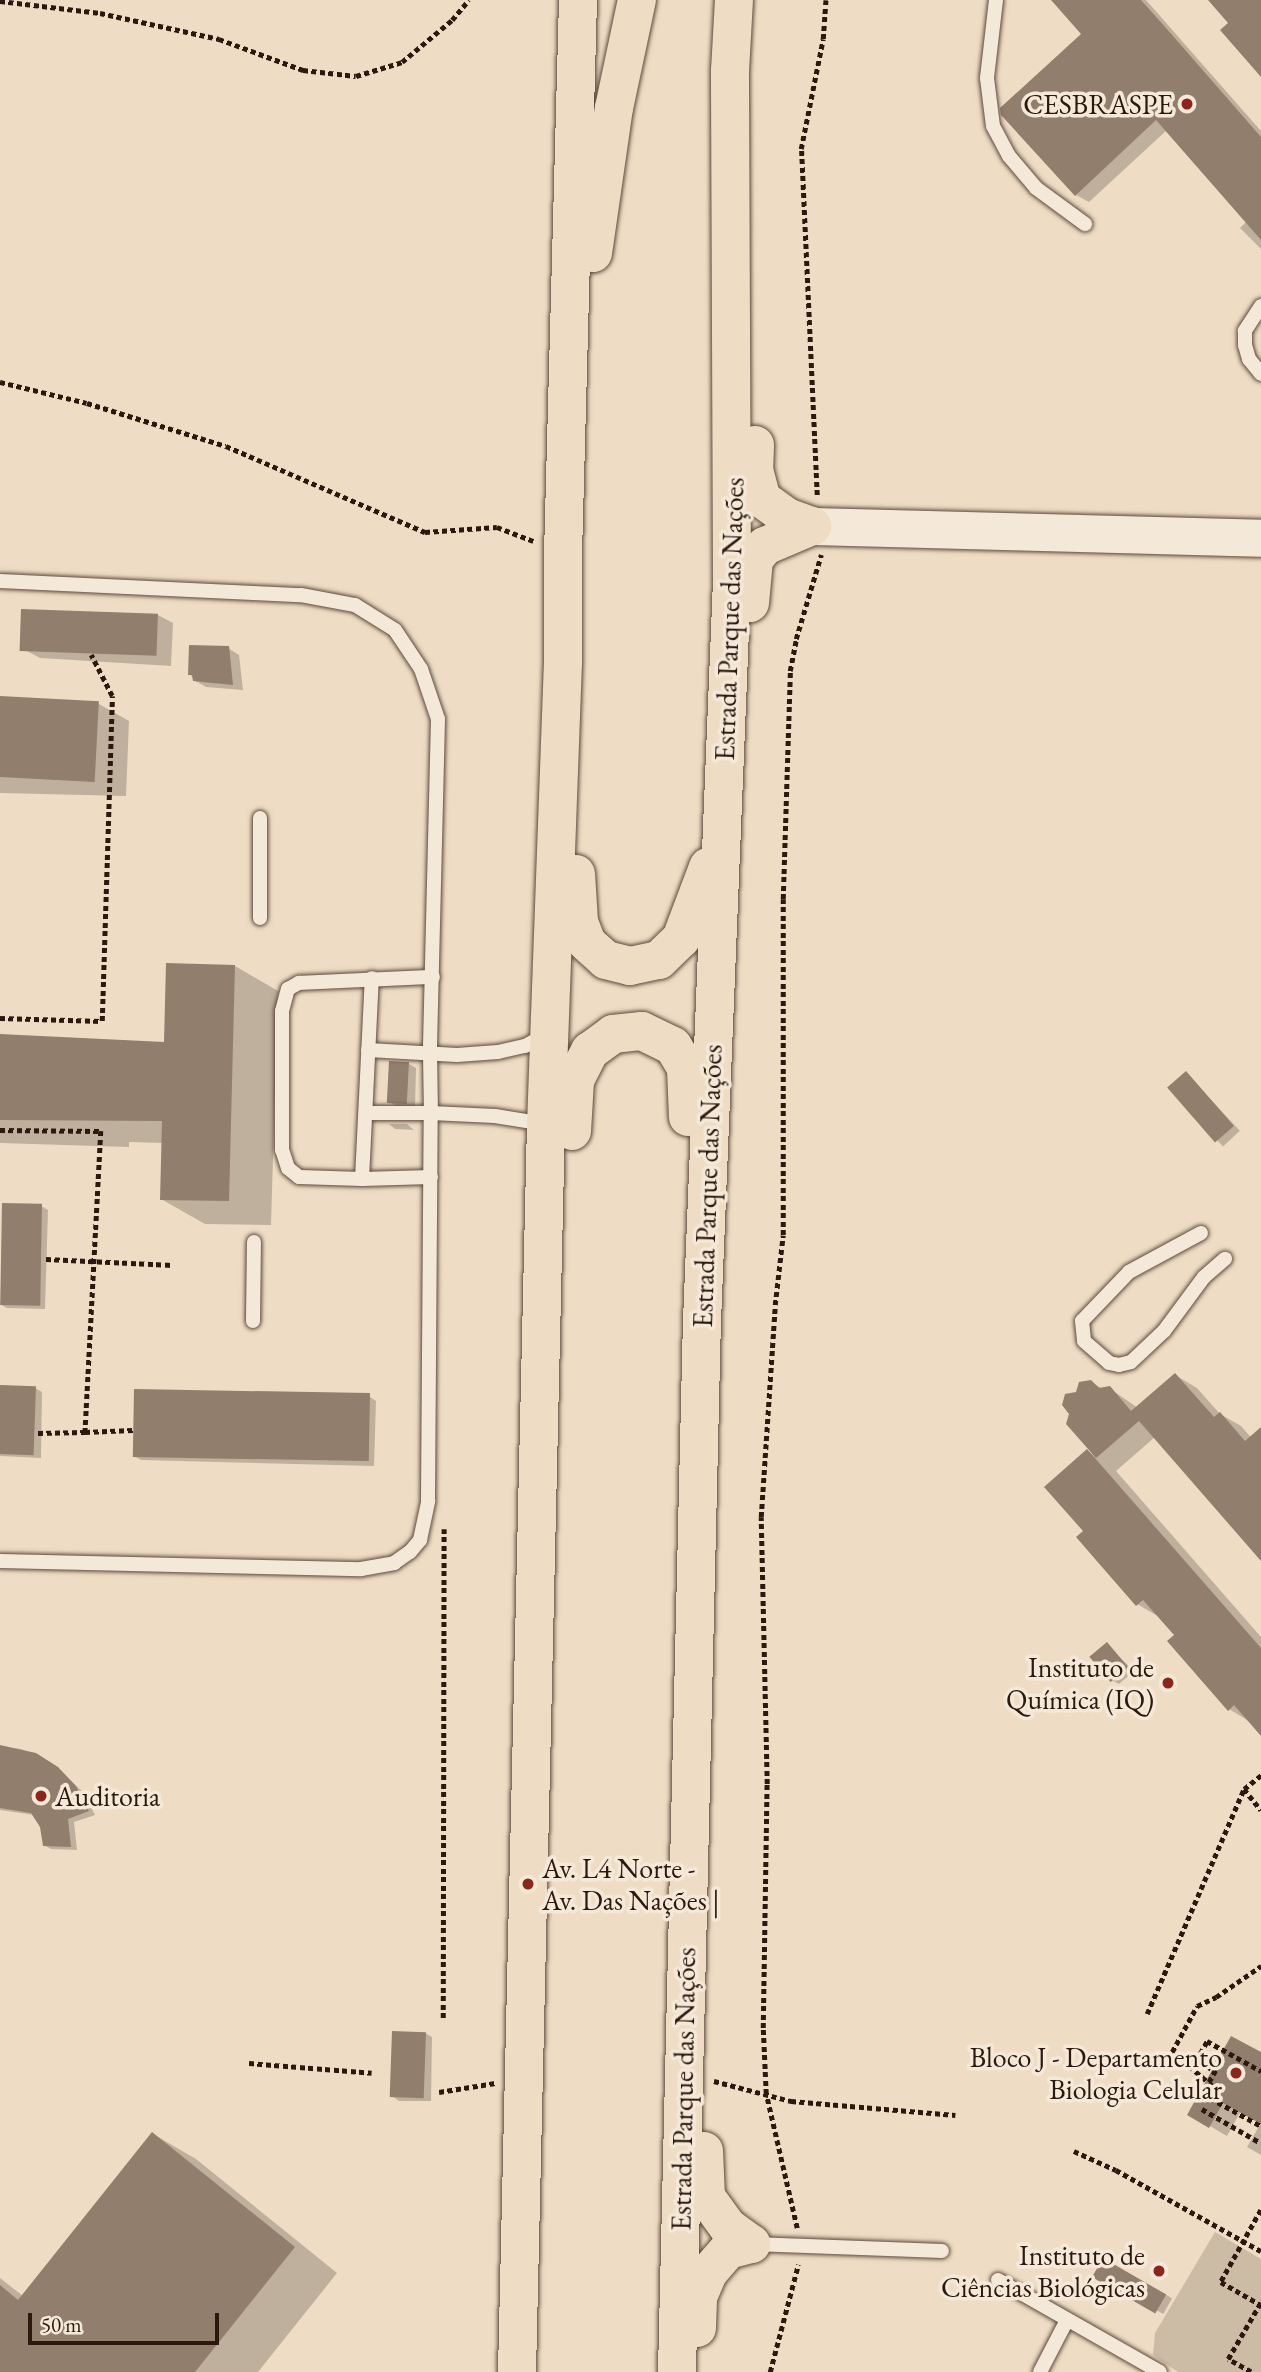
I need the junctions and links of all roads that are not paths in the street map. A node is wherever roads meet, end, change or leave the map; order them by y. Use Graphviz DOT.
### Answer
graph roads {
  1 [pos="578,0"];
  2 [pos="638,0"];
  3 [pos="734,0"];
  4 [pos="996,0"];
  5 [pos="731,203"];
  6 [pos="1085,224"];
  7 [pos="1261,306"];
  8 [pos="1261,374"];
  9 [pos="567,419"];
  10 [pos="818,528"];
  11 [pos="1261,538"];
  12 [pos="0,581"];
  13 [pos="563,662"];
  14 [pos="260,818"];
  15 [pos="720,853"];
  16 [pos="260,918"];
  17 [pos="432,977"];
  18 [pos="372,978"];
  19 [pos="549,1032"];
  20 [pos="368,1049"];
  21 [pos="430,1052"];
  22 [pos="366,1113"];
  23 [pos="431,1113"];
  24 [pos="546,1125"];
  25 [pos="431,1177"];
  26 [pos="362,1179"];
  27 [pos="1201,1233"];
  28 [pos="254,1242"];
  29 [pos="1225,1259"];
  30 [pos="253,1321"];
  31 [pos="702,1321"];
  32 [pos="541,1345"];
  33 [pos="0,1560"];
  34 [pos="684,1971"];
  35 [pos="751,2244"];
  36 [pos="942,2251"];
  37 [pos="998,2280"];
  38 [pos="1066,2322"];
  39 [pos="517,2372"];
  40 [pos="677,2372"];
  41 [pos="696,2372"];
  42 [pos="1040,2372"];
  43 [pos="1160,2372"];
  1 -- 9 [label="highway"];
  2 -- 9 [label="highway"];
  3 -- 5 [label="highway, Estrada Parque das Nações"];
  4 -- 6 [label="lane"];
  5 -- 10 [label="highway"];
  5 -- 15 [label="highway, Estrada Parque das Nações"];
  7 -- 8 [label="lane"];
  9 -- 13 [label="highway"];
  10 -- 11 [label="street"];
  10 -- 15 [label="highway"];
  12 -- 17 [label="lane"];
  13 -- 15 [label="highway"];
  13 -- 19 [label="highway"];
  14 -- 16 [label="lane"];
  15 -- 31 [label="highway, Estrada Parque das Nações"];
  17 -- 18 [label="lane"];
  17 -- 21 [label="lane"];
  18 -- 20 [label="lane"];
  18 -- 26 [label="lane"];
  19 -- 21 [label="lane"];
  19 -- 24 [label="highway"];
  20 -- 21 [label="lane"];
  20 -- 22 [label="lane"];
  21 -- 23 [label="lane"];
  22 -- 23 [label="lane"];
  22 -- 26 [label="lane"];
  23 -- 24 [label="lane"];
  23 -- 25 [label="lane"];
  24 -- 32 [label="highway"];
  25 -- 26 [label="lane"];
  25 -- 33 [label="lane"];
  27 -- 29 [label="lane"];
  28 -- 30 [label="lane"];
  31 -- 32 [label="highway"];
  31 -- 34 [label="highway, Estrada Parque das Nações"];
  32 -- 39 [label="highway"];
  34 -- 35 [label="highway"];
  34 -- 40 [label="highway, Estrada Parque das Nações"];
  35 -- 36 [label="lane"];
  35 -- 41 [label="highway"];
  37 -- 38 [label="lane"];
  38 -- 42 [label="lane"];
  38 -- 43 [label="lane"];
}
